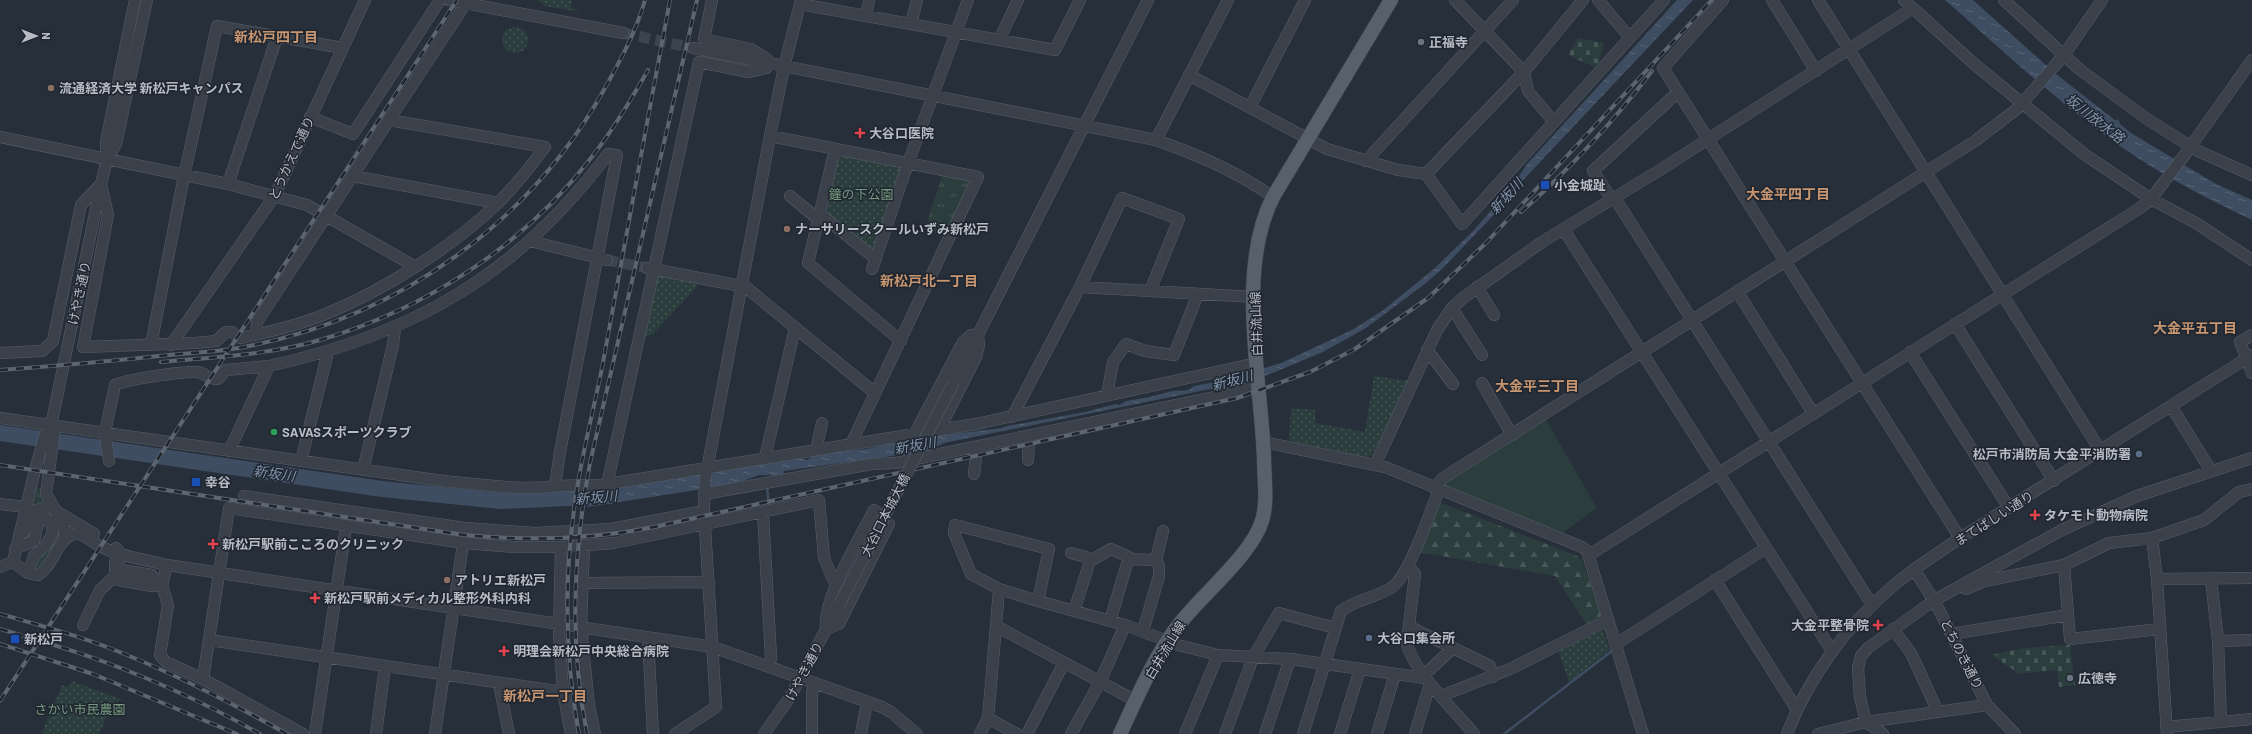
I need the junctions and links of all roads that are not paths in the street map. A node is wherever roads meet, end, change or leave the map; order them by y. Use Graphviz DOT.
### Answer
graph roads {
  1 [pos="135,0"];
  2 [pos="147,0"];
  3 [pos="364,0"];
  4 [pos="440,0"];
  5 [pos="449,0"];
  6 [pos="712,0"];
  7 [pos="869,0"];
  8 [pos="918,0"];
  9 [pos="968,0"];
  10 [pos="1018,0"];
  11 [pos="1080,0"];
  12 [pos="1148,0"];
  13 [pos="1228,0"];
  14 [pos="1305,0"];
  15 [pos="1391,0"];
  16 [pos="1455,0"];
  17 [pos="1513,0"];
  18 [pos="1583,0"];
  19 [pos="1598,0"];
  20 [pos="1664,0"];
  21 [pos="1723,0"];
  22 [pos="1772,0"];
  23 [pos="1818,0"];
  24 [pos="1904,0"];
  25 [pos="2004,0"];
  26 [pos="2102,0"];
  27 [pos="466,2"];
  28 [pos="800,2"];
  29 [pos="1913,8"];
  30 [pos="866,16"];
  31 [pos="911,24"];
  32 [pos="1484,31"];
  33 [pos="623,33"];
  34 [pos="956,33"];
  35 [pos="277,37"];
  36 [pos="1630,38"];
  37 [pos="999,40"];
  38 [pos="342,48"];
  39 [pos="693,48"];
  40 [pos="1849,50"];
  41 [pos="2064,55"];
  42 [pos="2252,60"];
  43 [pos="766,64"];
  44 [pos="784,67"];
  45 [pos="1816,71"];
  46 [pos="1524,72"];
  47 [pos="1189,75"];
  48 [pos="1678,92"];
  49 [pos="933,96"];
  50 [pos="2021,104"];
  51 [pos="1250,107"];
  52 [pos="310,117"];
  53 [pos="389,120"];
  54 [pos="1553,121"];
  55 [pos="1085,126"];
  56 [pos="770,136"];
  57 [pos="0,137"];
  58 [pos="1308,138"];
  59 [pos="1156,140"];
  60 [pos="1708,140"];
  61 [pos="2191,147"];
  62 [pos="834,149"];
  63 [pos="107,159"];
  64 [pos="1366,161"];
  65 [pos="908,163"];
  66 [pos="1926,171"];
  67 [pos="1426,174"];
  68 [pos="2252,175"];
  69 [pos="184,176"];
  70 [pos="353,176"];
  71 [pos="101,184"];
  72 [pos="228,184"];
  73 [pos="275,195"];
  74 [pos="790,196"];
  75 [pos="1273,197"];
  76 [pos="1613,199"];
  77 [pos="2151,199"];
  78 [pos="498,203"];
  79 [pos="325,216"];
  80 [pos="818,216"];
  81 [pos="1564,230"];
  82 [pos="530,241"];
  83 [pos="602,259"];
  84 [pos="2252,260"];
  85 [pos="1785,261"];
  86 [pos="414,266"];
  87 [pos="651,269"];
  88 [pos="742,285"];
  89 [pos="1080,287"];
  90 [pos="1477,287"];
  91 [pos="1150,291"];
  92 [pos="1737,291"];
  93 [pos="2003,293"];
  94 [pos="1198,294"];
  95 [pos="1254,297"];
  96 [pos="1452,308"];
  97 [pos="1494,315"];
  98 [pos="1691,320"];
  99 [pos="1955,324"];
  100 [pos="395,328"];
  101 [pos="795,328"];
  102 [pos="256,334"];
  103 [pos="978,334"];
  104 [pos="2252,335"];
  105 [pos="901,341"];
  106 [pos="151,345"];
  107 [pos="171,345"];
  108 [pos="1427,350"];
  109 [pos="1642,351"];
  110 [pos="328,352"];
  111 [pos="1910,352"];
  112 [pos="0,353"];
  113 [pos="1482,355"];
  114 [pos="2249,357"];
  115 [pos="1257,365"];
  116 [pos="269,366"];
  117 [pos="2252,373"];
  118 [pos="1861,382"];
  119 [pos="1258,383"];
  120 [pos="1482,383"];
  121 [pos="1453,384"];
  122 [pos="875,394"];
  123 [pos="1106,395"];
  124 [pos="2171,406"];
  125 [pos="1813,413"];
  126 [pos="1012,417"];
  127 [pos="0,418"];
  128 [pos="822,423"];
  129 [pos="939,430"];
  130 [pos="105,432"];
  131 [pos="915,434"];
  132 [pos="1512,435"];
  133 [pos="1029,436"];
  134 [pos="49,437"];
  135 [pos="1263,442"];
  136 [pos="1769,442"];
  137 [pos="851,444"];
  138 [pos="975,447"];
  139 [pos="229,450"];
  140 [pos="816,450"];
  141 [pos="2100,450"];
  142 [pos="765,458"];
  143 [pos="2252,458"];
  144 [pos="109,460"];
  145 [pos="1028,460"];
  146 [pos="301,461"];
  147 [pos="1375,465"];
  148 [pos="363,470"];
  149 [pos="706,470"];
  150 [pos="2211,471"];
  151 [pos="974,474"];
  152 [pos="1718,474"];
  153 [pos="2054,481"];
  154 [pos="607,485"];
  155 [pos="555,486"];
  156 [pos="1437,489"];
  157 [pos="2252,489"];
  158 [pos="704,492"];
  159 [pos="244,496"];
  160 [pos="0,504"];
  161 [pos="25,507"];
  162 [pos="54,508"];
  163 [pos="2009,508"];
  164 [pos="704,511"];
  165 [pos="763,512"];
  166 [pos="706,525"];
  167 [pos="346,527"];
  168 [pos="465,528"];
  169 [pos="1163,531"];
  170 [pos="1960,538"];
  171 [pos="2152,538"];
  172 [pos="64,540"];
  173 [pos="34,541"];
  174 [pos="464,543"];
  175 [pos="16,544"];
  176 [pos="45,546"];
  177 [pos="584,546"];
  178 [pos="561,548"];
  179 [pos="1766,548"];
  180 [pos="118,552"];
  181 [pos="1071,553"];
  182 [pos="1589,555"];
  183 [pos="1128,560"];
  184 [pos="1156,560"];
  185 [pos="1090,561"];
  186 [pos="13,562"];
  187 [pos="168,565"];
  188 [pos="2064,565"];
  189 [pos="0,567"];
  190 [pos="1409,567"];
  191 [pos="1914,569"];
  192 [pos="28,573"];
  193 [pos="218,574"];
  194 [pos="115,576"];
  195 [pos="2252,578"];
  196 [pos="2157,579"];
  197 [pos="1715,580"];
  198 [pos="2211,580"];
  199 [pos="709,582"];
  200 [pos="582,583"];
  201 [pos="158,585"];
  202 [pos="836,586"];
  203 [pos="999,590"];
  204 [pos="336,591"];
  205 [pos="1937,599"];
  206 [pos="1038,601"];
  207 [pos="1872,605"];
  208 [pos="838,606"];
  209 [pos="455,609"];
  210 [pos="1074,611"];
  211 [pos="2068,615"];
  212 [pos="1608,620"];
  213 [pos="1110,621"];
  214 [pos="559,623"];
  215 [pos="83,625"];
  216 [pos="1125,625"];
  217 [pos="996,626"];
  218 [pos="581,627"];
  219 [pos="1410,627"];
  220 [pos="1335,628"];
  221 [pos="826,629"];
  222 [pos="1894,629"];
  223 [pos="2160,629"];
  224 [pos="1143,631"];
  225 [pos="1951,634"];
  226 [pos="648,637"];
  227 [pos="209,640"];
  228 [pos="1168,640"];
  229 [pos="2252,640"];
  230 [pos="2218,641"];
  231 [pos="1616,644"];
  232 [pos="713,647"];
  233 [pos="1453,648"];
  234 [pos="1832,651"];
  235 [pos="1218,655"];
  236 [pos="326,658"];
  237 [pos="1253,658"];
  238 [pos="1290,659"];
  239 [pos="1064,663"];
  240 [pos="1325,664"];
  241 [pos="385,666"];
  242 [pos="769,666"];
  243 [pos="1360,669"];
  244 [pos="444,674"];
  245 [pos="1395,674"];
  246 [pos="1493,677"];
  247 [pos="802,678"];
  248 [pos="204,679"];
  249 [pos="1426,679"];
  250 [pos="1100,682"];
  251 [pos="816,683"];
  252 [pos="499,684"];
  253 [pos="563,692"];
  254 [pos="1441,696"];
  255 [pos="1136,701"];
  256 [pos="866,702"];
  257 [pos="1987,705"];
  258 [pos="1797,710"];
  259 [pos="1938,712"];
  260 [pos="988,718"];
  261 [pos="2252,719"];
  262 [pos="775,720"];
  263 [pos="1866,722"];
  264 [pos="2221,722"];
  265 [pos="2166,730"];
  266 [pos="1880,733"];
  267 [pos="304,734"];
  268 [pos="316,734"];
  269 [pos="376,734"];
  270 [pos="435,734"];
  271 [pos="509,734"];
  272 [pos="571,734"];
  273 [pos="595,734"];
  274 [pos="654,734"];
  275 [pos="674,734"];
  276 [pos="764,734"];
  277 [pos="776,734"];
  278 [pos="812,734"];
  279 [pos="861,734"];
  280 [pos="917,734"];
  281 [pos="980,734"];
  282 [pos="1017,734"];
  283 [pos="1027,734"];
  284 [pos="1071,734"];
  285 [pos="1120,734"];
  286 [pos="1185,734"];
  287 [pos="1225,734"];
  288 [pos="1265,734"];
  289 [pos="1303,734"];
  290 [pos="1340,734"];
  291 [pos="1377,734"];
  292 [pos="1415,734"];
  293 [pos="1474,734"];
  294 [pos="1643,734"];
  295 [pos="1787,734"];
  296 [pos="1818,734"];
  297 [pos="2015,734"];
  1 -- 63 [label="street, けやき通り"];
  2 -- 63 [label="street, けやき通り"];
  3 -- 38 [label="street, とうかえで通り"];
  4 -- 52 [label="street"];
  5 -- 27 [label="street"];
  6 -- 43 [label="street"];
  7 -- 30 [label="street"];
  8 -- 31 [label="street"];
  9 -- 34 [label="street"];
  10 -- 37 [label="street"];
  11 -- 37 [label="street"];
  12 -- 55 [label="street, 大谷口本城大橋"];
  13 -- 47 [label="street"];
  14 -- 51 [label="street"];
  15 -- 58 [label="main road, 白井流山線"];
  16 -- 32 [label="street"];
  17 -- 32 [label="street"];
  18 -- 46 [label="street"];
  19 -- 36 [label="street"];
  20 -- 36 [label="street"];
  21 -- 48 [label="street"];
  22 -- 45 [label="street"];
  23 -- 40 [label="street"];
  24 -- 29 [label="street"];
  25 -- 41 [label="street"];
  26 -- 41 [label="street"];
  27 -- 33 [label="street"];
  27 -- 53 [label="street"];
  28 -- 30 [label="street"];
  28 -- 44 [label="street"];
  29 -- 40 [label="street"];
  29 -- 50 [label="street"];
  30 -- 31 [label="street"];
  31 -- 34 [label="street"];
  32 -- 46 [label="street"];
  32 -- 64 [label="street"];
  34 -- 37 [label="street"];
  34 -- 49 [label="street"];
  35 -- 38 [label="street"];
  35 -- 69 [label="street"];
  35 -- 72 [label="street"];
  36 -- 54 [label="street"];
  38 -- 52 [label="street, とうかえで通り"];
  39 -- 43 [label="street"];
  40 -- 45 [label="street"];
  40 -- 66 [label="street"];
  41 -- 50 [label="street"];
  41 -- 61 [label="street"];
  42 -- 61 [label="street"];
  43 -- 44 [label="street"];
  43 -- 87 [label="street"];
  44 -- 49 [label="street"];
  44 -- 56 [label="street"];
  45 -- 60 [label="street"];
  46 -- 54 [label="street"];
  46 -- 67 [label="street"];
  47 -- 51 [label="street"];
  47 -- 59 [label="street"];
  48 -- 60 [label="street"];
  48 -- 76 [label="street"];
  49 -- 55 [label="street"];
  49 -- 65 [label="street"];
  50 -- 66 [label="street"];
  50 -- 77 [label="street"];
  51 -- 58 [label="street"];
  52 -- 73 [label="street, とうかえで通り"];
  53 -- 70 [label="street"];
  53 -- 78 [label="street"];
  54 -- 67 [label="street"];
  55 -- 59 [label="street"];
  55 -- 103 [label="street, 大谷口本城大橋"];
  56 -- 62 [label="street"];
  56 -- 88 [label="street"];
  57 -- 63 [label="street"];
  58 -- 64 [label="street"];
  58 -- 75 [label="main road, 白井流山線"];
  59 -- 75 [label="street"];
  60 -- 76 [label="street"];
  60 -- 85 [label="street"];
  61 -- 68 [label="street"];
  61 -- 77 [label="street"];
  62 -- 65 [label="street"];
  62 -- 80 [label="street"];
  63 -- 69 [label="street"];
  63 -- 71 [label="street, けやき通り"];
  64 -- 67 [label="street"];
  65 -- 80 [label="street"];
  65 -- 105 [label="street"];
  66 -- 85 [label="street"];
  66 -- 93 [label="street"];
  69 -- 72 [label="street"];
  69 -- 106 [label="street"];
  70 -- 78 [label="street"];
  70 -- 79 [label="street"];
  71 -- 106 [label="street"];
  71 -- 112 [label="street"];
  71 -- 134 [label="street, けやき通り"];
  72 -- 73 [label="street"];
  73 -- 79 [label="street"];
  73 -- 107 [label="street, とうかえで通り"];
  74 -- 80 [label="street"];
  75 -- 95 [label="main road, 白井流山線"];
  76 -- 81 [label="street"];
  76 -- 98 [label="street"];
  77 -- 84 [label="street"];
  77 -- 93 [label="street"];
  78 -- 86 [label="street"];
  79 -- 86 [label="street"];
  79 -- 102 [label="street"];
  80 -- 105 [label="street"];
  81 -- 90 [label="street"];
  81 -- 109 [label="street"];
  82 -- 83 [label="street"];
  82 -- 83 [label="street"];
  82 -- 100 [label="street"];
  83 -- 155 [label="street"];
  85 -- 92 [label="street"];
  85 -- 118 [label="street"];
  86 -- 102 [label="street"];
  87 -- 88 [label="street"];
  87 -- 154 [label="street"];
  88 -- 101 [label="street"];
  88 -- 149 [label="street"];
  89 -- 91 [label="street"];
  89 -- 91 [label="street"];
  89 -- 126 [label="street"];
  90 -- 96 [label="street"];
  90 -- 97 [label="street"];
  91 -- 94 [label="street"];
  92 -- 98 [label="street"];
  92 -- 125 [label="street"];
  93 -- 99 [label="street"];
  93 -- 141 [label="street"];
  94 -- 95 [label="street"];
  94 -- 123 [label="street"];
  95 -- 115 [label="main road, 白井流山線"];
  96 -- 108 [label="street"];
  96 -- 113 [label="street"];
  98 -- 109 [label="street"];
  98 -- 136 [label="street"];
  99 -- 111 [label="street"];
  99 -- 153 [label="street"];
  100 -- 110 [label="street"];
  100 -- 148 [label="street"];
  101 -- 122 [label="street"];
  101 -- 142 [label="street"];
  102 -- 107 [label="street"];
  103 -- 129 [label="street"];
  103 -- 131 [label="street"];
  103 -- 208 [label="street, 大谷口本城大橋, bridge"];
  104 -- 114 [label="street"];
  105 -- 122 [label="street"];
  106 -- 107 [label="street"];
  108 -- 121 [label="street"];
  108 -- 147 [label="street"];
  109 -- 132 [label="street"];
  109 -- 152 [label="street"];
  110 -- 116 [label="street"];
  110 -- 146 [label="street"];
  111 -- 118 [label="street"];
  111 -- 163 [label="street"];
  114 -- 117 [label="street"];
  114 -- 124 [label="street, まてばしい通り"];
  115 -- 119 [label="main road, 白井流山線"];
  115 -- 123 [label="street"];
  116 -- 130 [label="street"];
  116 -- 139 [label="street"];
  118 -- 125 [label="street"];
  118 -- 170 [label="street"];
  119 -- 133 [label="street"];
  119 -- 135 [label="main road, 白井流山線"];
  120 -- 132 [label="street"];
  122 -- 137 [label="street"];
  123 -- 126 [label="street"];
  124 -- 141 [label="street, まてばしい通り"];
  124 -- 150 [label="street"];
  125 -- 136 [label="street"];
  126 -- 129 [label="street"];
  127 -- 134 [label="street"];
  128 -- 140 [label="street"];
  129 -- 131 [label="street"];
  130 -- 134 [label="street"];
  130 -- 139 [label="street"];
  130 -- 144 [label="street"];
  131 -- 137 [label="street"];
  132 -- 156 [label="street"];
  133 -- 138 [label="street"];
  133 -- 145 [label="street"];
  134 -- 161 [label="street"];
  134 -- 162 [label="street"];
  135 -- 147 [label="street"];
  135 -- 228 [label="main road, 白井流山線"];
  136 -- 152 [label="street"];
  136 -- 207 [label="street"];
  137 -- 140 [label="street"];
  138 -- 151 [label="street"];
  138 -- 158 [label="street"];
  139 -- 146 [label="street"];
  140 -- 142 [label="street"];
  141 -- 153 [label="street, まてばしい通り"];
  142 -- 149 [label="street"];
  143 -- 150 [label="street"];
  146 -- 148 [label="street"];
  147 -- 156 [label="street"];
  148 -- 155 [label="street"];
  149 -- 154 [label="street"];
  149 -- 158 [label="street"];
  150 -- 205 [label="street"];
  152 -- 179 [label="street"];
  152 -- 182 [label="street"];
  153 -- 163 [label="street, まてばしい通り"];
  154 -- 155 [label="street"];
  156 -- 182 [label="street"];
  156 -- 190 [label="street"];
  157 -- 171 [label="street"];
  158 -- 164 [label="street"];
  159 -- 168 [label="street"];
  160 -- 161 [label="street"];
  161 -- 175 [label="street"];
  162 -- 172 [label="street"];
  162 -- 175 [label="street"];
  162 -- 180 [label="street"];
  163 -- 170 [label="street, まてばしい通り"];
  164 -- 166 [label="street"];
  164 -- 168 [label="street"];
  165 -- 166 [label="street"];
  165 -- 202 [label="street"];
  165 -- 242 [label="street"];
  166 -- 177 [label="street"];
  166 -- 199 [label="street"];
  167 -- 174 [label="street"];
  167 -- 193 [label="street"];
  167 -- 204 [label="street"];
  168 -- 174 [label="street"];
  169 -- 184 [label="street"];
  170 -- 191 [label="street, まてばしい通り"];
  171 -- 188 [label="street"];
  171 -- 196 [label="street"];
  172 -- 180 [label="street"];
  172 -- 192 [label="street"];
  173 -- 175 [label="street"];
  173 -- 176 [label="street"];
  173 -- 176 [label="street"];
  174 -- 178 [label="street"];
  174 -- 209 [label="street"];
  175 -- 186 [label="street"];
  176 -- 192 [label="street"];
  177 -- 178 [label="street"];
  177 -- 200 [label="street"];
  178 -- 214 [label="street"];
  179 -- 197 [label="street"];
  179 -- 234 [label="street"];
  180 -- 187 [label="street"];
  180 -- 194 [label="street"];
  180 -- 201 [label="street"];
  181 -- 185 [label="street"];
  182 -- 212 [label="street"];
  183 -- 184 [label="street"];
  183 -- 185 [label="street"];
  183 -- 213 [label="street"];
  184 -- 224 [label="street"];
  185 -- 210 [label="street"];
  186 -- 189 [label="street"];
  186 -- 192 [label="street"];
  187 -- 193 [label="street"];
  187 -- 201 [label="street"];
  188 -- 205 [label="street"];
  188 -- 211 [label="street"];
  190 -- 219 [label="street"];
  190 -- 220 [label="street"];
  191 -- 205 [label="street, とちのき通り"];
  191 -- 207 [label="street, まてばしい通り"];
  193 -- 204 [label="street"];
  193 -- 227 [label="street"];
  194 -- 201 [label="street"];
  194 -- 215 [label="street"];
  195 -- 198 [label="street"];
  196 -- 198 [label="street"];
  196 -- 223 [label="street"];
  197 -- 231 [label="street"];
  197 -- 258 [label="street"];
  198 -- 230 [label="street"];
  199 -- 200 [label="street"];
  199 -- 232 [label="street"];
  200 -- 218 [label="street"];
  201 -- 248 [label="street"];
  202 -- 221 [label="street"];
  202 -- 221 [label="street"];
  203 -- 206 [label="street"];
  203 -- 206 [label="street"];
  203 -- 217 [label="street"];
  204 -- 209 [label="street"];
  204 -- 236 [label="street"];
  205 -- 222 [label="street"];
  205 -- 225 [label="street, とちのき通り"];
  206 -- 210 [label="street"];
  207 -- 234 [label="street, まてばしい通り"];
  208 -- 221 [label="street, けやき通り"];
  209 -- 214 [label="street"];
  209 -- 244 [label="street"];
  210 -- 213 [label="street"];
  211 -- 223 [label="street"];
  211 -- 225 [label="street"];
  212 -- 231 [label="street"];
  212 -- 246 [label="street"];
  213 -- 216 [label="street"];
  214 -- 218 [label="street"];
  214 -- 253 [label="street"];
  216 -- 224 [label="street"];
  216 -- 250 [label="street"];
  217 -- 239 [label="street"];
  217 -- 260 [label="street"];
  218 -- 226 [label="street"];
  218 -- 273 [label="street"];
  219 -- 233 [label="street"];
  219 -- 249 [label="street"];
  220 -- 237 [label="street"];
  220 -- 240 [label="street"];
  221 -- 247 [label="street, けやき通り"];
  222 -- 259 [label="street"];
  222 -- 263 [label="street"];
  223 -- 265 [label="street"];
  224 -- 228 [label="street"];
  225 -- 257 [label="street, とちのき通り"];
  226 -- 232 [label="street"];
  226 -- 274 [label="street"];
  227 -- 236 [label="street"];
  227 -- 248 [label="street"];
  228 -- 235 [label="street"];
  228 -- 255 [label="main road, 白井流山線"];
  229 -- 230 [label="street"];
  230 -- 264 [label="street"];
  231 -- 294 [label="street"];
  232 -- 242 [label="street"];
  232 -- 275 [label="street"];
  233 -- 246 [label="street"];
  233 -- 249 [label="street"];
  234 -- 258 [label="street, まてばしい通り"];
  235 -- 237 [label="street"];
  235 -- 286 [label="street"];
  236 -- 241 [label="street"];
  236 -- 268 [label="street"];
  237 -- 238 [label="street"];
  237 -- 287 [label="street"];
  238 -- 240 [label="street"];
  238 -- 288 [label="street"];
  239 -- 250 [label="street"];
  239 -- 283 [label="street"];
  240 -- 243 [label="street"];
  240 -- 289 [label="street"];
  241 -- 244 [label="street"];
  241 -- 269 [label="street"];
  242 -- 247 [label="street"];
  243 -- 245 [label="street"];
  243 -- 290 [label="street"];
  244 -- 252 [label="street"];
  244 -- 270 [label="street"];
  245 -- 249 [label="street"];
  245 -- 291 [label="street"];
  246 -- 254 [label="street"];
  247 -- 251 [label="street"];
  247 -- 262 [label="street, けやき通り"];
  248 -- 267 [label="street"];
  249 -- 254 [label="street"];
  249 -- 292 [label="street"];
  250 -- 255 [label="street"];
  250 -- 284 [label="street"];
  251 -- 256 [label="street"];
  251 -- 278 [label="street"];
  252 -- 253 [label="street"];
  252 -- 271 [label="street"];
  253 -- 272 [label="street"];
  254 -- 293 [label="street"];
  255 -- 285 [label="main road, 白井流山線"];
  256 -- 279 [label="street"];
  256 -- 280 [label="street"];
  257 -- 259 [label="street"];
  257 -- 297 [label="street, とちのき通り"];
  258 -- 295 [label="street, まてばしい通り"];
  259 -- 263 [label="street"];
  260 -- 281 [label="street"];
  260 -- 282 [label="street"];
  261 -- 264 [label="street"];
  262 -- 276 [label="street, けやき通り"];
  262 -- 277 [label="street"];
  263 -- 266 [label="street"];
  263 -- 296 [label="street"];
  264 -- 265 [label="street"];
}
